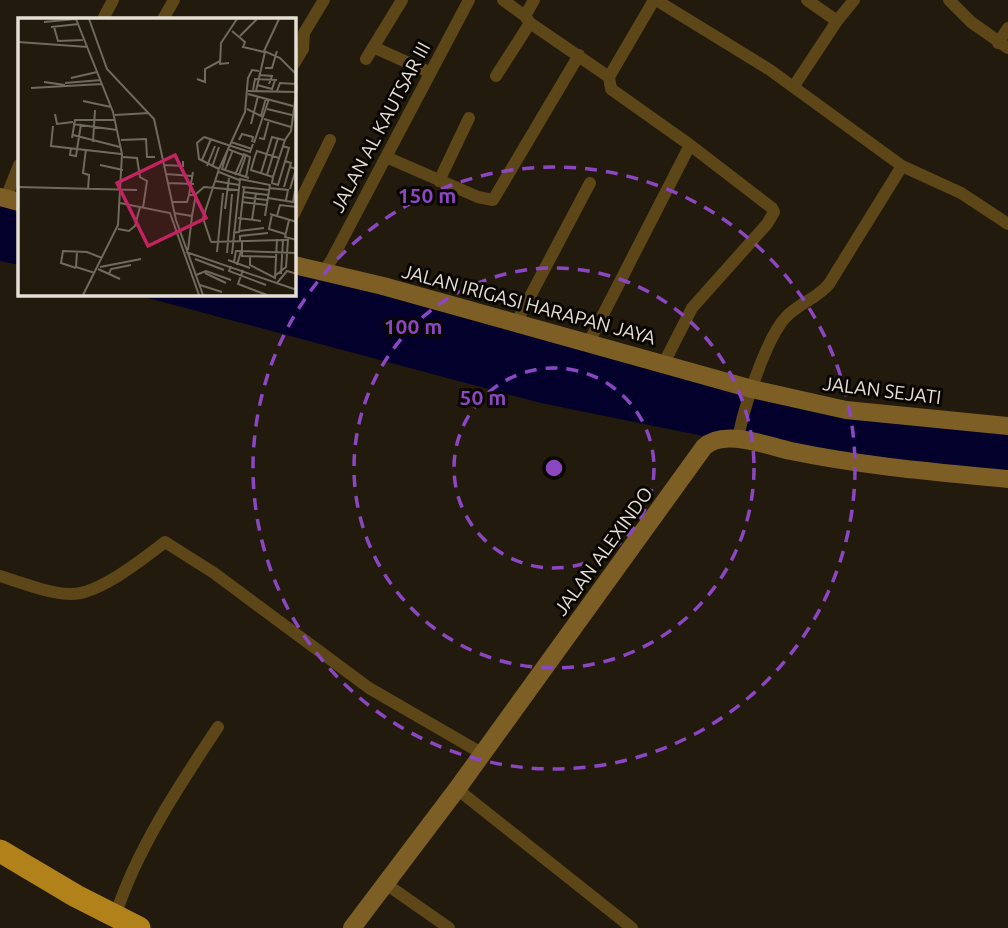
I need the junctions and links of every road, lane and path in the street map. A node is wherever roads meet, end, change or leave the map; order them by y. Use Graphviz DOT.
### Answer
graph roads {
  1 [pos="113,0"];
  2 [pos="174,0"];
  3 [pos="324,0"];
  4 [pos="402,0"];
  5 [pos="469,0"];
  6 [pos="503,0"];
  7 [pos="534,0"];
  8 [pos="655,0"];
  9 [pos="807,0"];
  10 [pos="854,0"];
  11 [pos="953,1"];
  12 [pos="104,18"];
  13 [pos="164,18"];
  14 [pos="528,20"];
  15 [pos="837,21"];
  16 [pos="1008,28"];
  17 [pos="1003,46"];
  18 [pos="373,47"];
  19 [pos="579,55"];
  20 [pos="366,59"];
  21 [pos="296,61"];
  22 [pos="429,72"];
  23 [pos="496,76"];
  24 [pos="609,77"];
  25 [pos="794,86"];
  26 [pos="469,118"];
  27 [pos="330,140"];
  28 [pos="690,145"];
  29 [pos="386,157"];
  30 [pos="902,166"];
  31 [pos="18,168"];
  32 [pos="439,181"];
  33 [pos="590,183"];
  34 [pos="8,199"];
  35 [pos="296,210"];
  36 [pos="1007,220"];
  37 [pos="296,265"];
  38 [pos="324,271"];
  39 [pos="516,323"];
  40 [pos="589,342"];
  41 [pos="664,363"];
  42 [pos="750,394"];
  43 [pos="1008,426"];
  44 [pos="738,439"];
  45 [pos="1008,479"];
  46 [pos="0,576"];
  47 [pos="218,727"];
  48 [pos="483,754"];
  49 [pos="457,789"];
  50 [pos="0,851"];
  51 [pos="0,867"];
  52 [pos="386,884"];
  53 [pos="122,926"];
  54 [pos="352,928"];
  55 [pos="449,928"];
  56 [pos="632,928"];
  1 -- 12 [label="street"];
  2 -- 13 [label="street"];
  3 -- 21 [label="street"];
  4 -- 18 [label="street"];
  5 -- 22 [label="street, JALAN AL KAUTSAR III"];
  6 -- 14 [label="street"];
  7 -- 14 [label="street"];
  8 -- 24 [label="street"];
  8 -- 25 [label="street"];
  9 -- 15 [label="street"];
  10 -- 15 [label="street"];
  11 -- 17 [label="street"];
  14 -- 19 [label="street"];
  14 -- 23 [label="street"];
  15 -- 25 [label="street"];
  16 -- 17 [label="street"];
  18 -- 20 [label="street"];
  18 -- 22 [label="street"];
  19 -- 24 [label="street"];
  19 -- 32 [label="street"];
  22 -- 29 [label="street, JALAN AL KAUTSAR III"];
  24 -- 28 [label="street"];
  25 -- 30 [label="street"];
  26 -- 32 [label="street"];
  27 -- 35 [label="street"];
  28 -- 40 [label="street"];
  28 -- 41 [label="street"];
  29 -- 32 [label="street"];
  29 -- 38 [label="street, JALAN AL KAUTSAR III"];
  30 -- 36 [label="street"];
  30 -- 42 [label="street"];
  31 -- 34 [label="street"];
  33 -- 39 [label="street"];
  37 -- 38 [label="street, JALAN IRIGASI HARAPAN JAYA"];
  38 -- 39 [label="street, JALAN IRIGASI HARAPAN JAYA"];
  39 -- 40 [label="street, JALAN IRIGASI HARAPAN JAYA"];
  40 -- 41 [label="street, JALAN IRIGASI HARAPAN JAYA"];
  41 -- 42 [label="street, JALAN IRIGASI HARAPAN JAYA"];
  42 -- 43 [label="street, JALAN SEJATI"];
  42 -- 44 [label="street"];
  44 -- 45 [label="street, JALAN ALEXINDO"];
  44 -- 48 [label="street, JALAN ALEXINDO"];
  46 -- 48 [label="street"];
  47 -- 53 [label="street"];
  48 -- 49 [label="street, JALAN ALEXINDO"];
  49 -- 52 [label="street, JALAN ALEXINDO"];
  49 -- 56 [label="street"];
  50 -- 53 [label="highway"];
  51 -- 53 [label="highway"];
  52 -- 54 [label="street, JALAN ALEXINDO"];
  52 -- 55 [label="street"];
}
